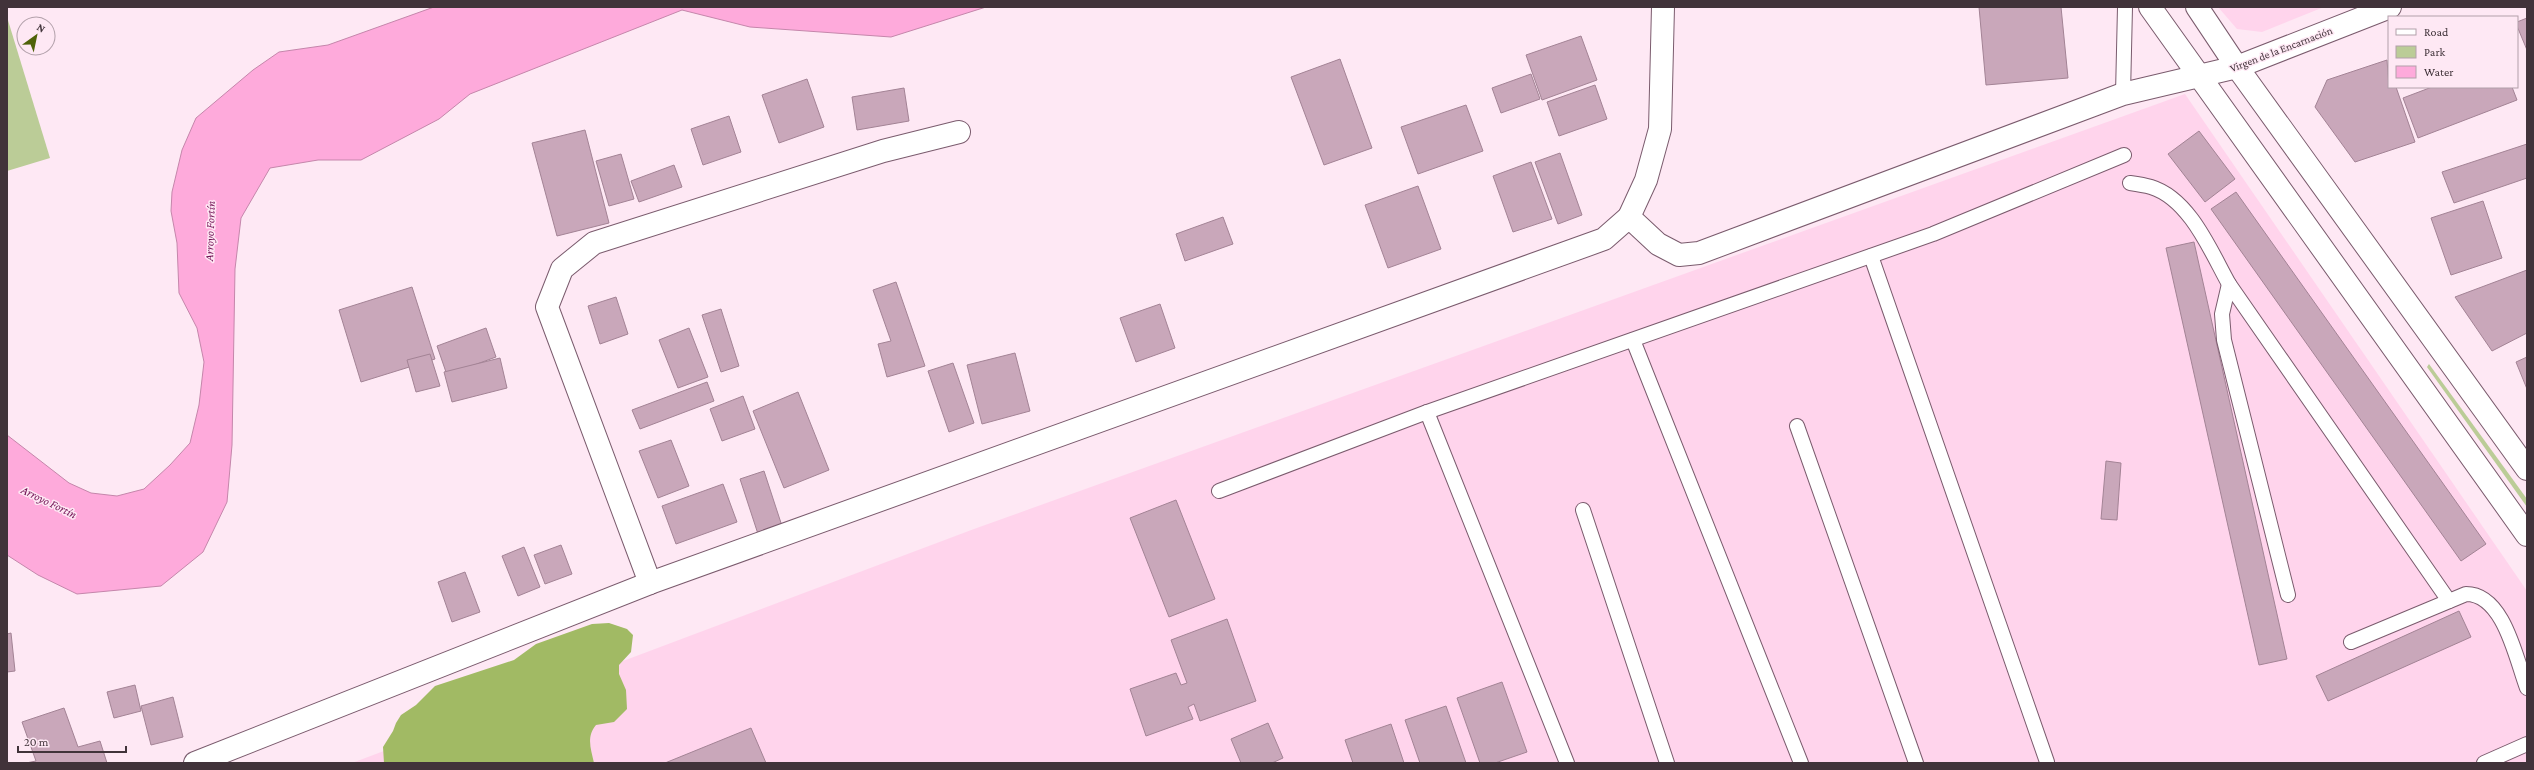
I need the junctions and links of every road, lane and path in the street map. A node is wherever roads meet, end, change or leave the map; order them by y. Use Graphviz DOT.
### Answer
graph roads {
  1 [pos="1663,7"];
  2 [pos="2125,7"];
  3 [pos="2150,7"];
  4 [pos="2197,7"];
  5 [pos="2390,7"];
  6 [pos="2237,67"];
  7 [pos="2199,76"];
  8 [pos="2123,94"];
  9 [pos="959,132"];
  10 [pos="2124,156"];
  11 [pos="2130,183"];
  12 [pos="1629,217"];
  13 [pos="1871,256"];
  14 [pos="2229,284"];
  15 [pos="1634,340"];
  16 [pos="1427,412"];
  17 [pos="1797,426"];
  18 [pos="2527,469"];
  19 [pos="1219,491"];
  20 [pos="1583,510"];
  21 [pos="2527,535"];
  22 [pos="650,583"];
  23 [pos="2288,595"];
  24 [pos="2449,601"];
  25 [pos="2351,642"];
  26 [pos="2527,688"];
  27 [pos="2527,744"];
  28 [pos="2047,762"];
  29 [pos="195,763"];
  30 [pos="1567,763"];
  31 [pos="1667,763"];
  32 [pos="1800,763"];
  33 [pos="1916,763"];
  34 [pos="2484,763"];
  1 -- 12 [label="street"];
  2 -- 8 [label="lane"];
  3 -- 7 [label="street"];
  4 -- 6 [label="street"];
  5 -- 6 [label="street, Virgen de la Encarnación"];
  6 -- 7 [label="street, Virgen de la Encarnación"];
  6 -- 18 [label="street"];
  7 -- 8 [label="street, Virgen de la Encarnación"];
  7 -- 21 [label="street"];
  8 -- 12 [label="street, Virgen de la Encarnación"];
  9 -- 22 [label="street"];
  10 -- 13 [label="lane"];
  11 -- 14 [label="lane"];
  12 -- 22 [label="street"];
  13 -- 15 [label="lane"];
  13 -- 28 [label="lane"];
  14 -- 23 [label="lane"];
  14 -- 24 [label="lane"];
  15 -- 16 [label="lane"];
  15 -- 32 [label="lane"];
  16 -- 19 [label="lane"];
  16 -- 30 [label="lane"];
  17 -- 33 [label="lane"];
  20 -- 31 [label="lane"];
  22 -- 29 [label="street"];
  24 -- 25 [label="lane"];
  24 -- 26 [label="lane"];
  27 -- 34 [label="lane"];
}
